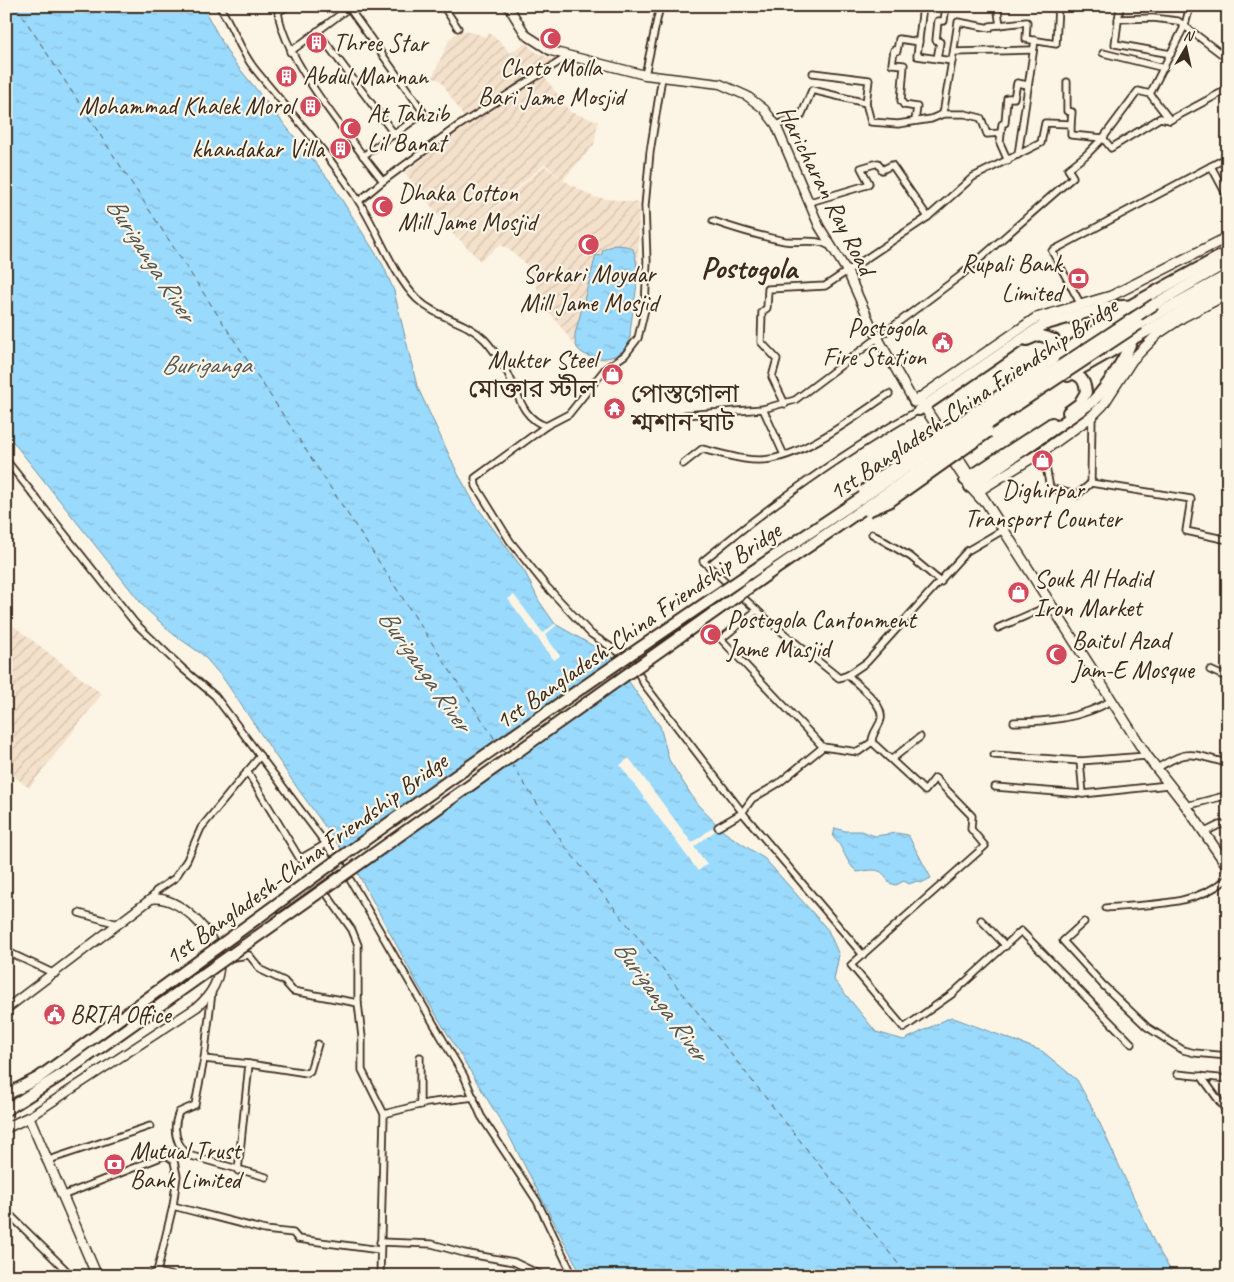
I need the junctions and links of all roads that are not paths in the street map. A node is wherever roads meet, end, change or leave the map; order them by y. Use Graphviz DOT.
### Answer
graph roads {
  1 [pos="219,6"];
  2 [pos="288,6"];
  3 [pos="443,6"];
  4 [pos="660,6"];
  5 [pos="923,6"];
  6 [pos="946,6"];
  7 [pos="997,6"];
  8 [pos="1058,6"];
  9 [pos="1120,6"];
  10 [pos="1190,6"];
  11 [pos="350,7"];
  12 [pos="510,7"];
  13 [pos="278,9"];
  14 [pos="1118,19"];
  15 [pos="1185,24"];
  16 [pos="1000,25"];
  17 [pos="458,28"];
  18 [pos="317,31"];
  19 [pos="1034,40"];
  20 [pos="919,42"];
  21 [pos="1033,50"];
  22 [pos="290,52"];
  23 [pos="954,52"];
  24 [pos="1104,53"];
  25 [pos="1171,54"];
  26 [pos="567,57"];
  27 [pos="1228,58"];
  28 [pos="937,59"];
  29 [pos="952,61"];
  30 [pos="1164,68"];
  31 [pos="813,73"];
  32 [pos="645,75"];
  33 [pos="662,76"];
  34 [pos="1067,82"];
  35 [pos="1028,85"];
  36 [pos="1228,89"];
  37 [pos="1150,94"];
  38 [pos="866,103"];
  39 [pos="943,114"];
  40 [pos="1170,120"];
  41 [pos="915,121"];
  42 [pos="1072,124"];
  43 [pos="776,125"];
  44 [pos="1001,133"];
  45 [pos="395,135"];
  46 [pos="1103,138"];
  47 [pos="1018,155"];
  48 [pos="363,156"];
  49 [pos="1228,157"];
  50 [pos="1008,161"];
  51 [pos="1211,166"];
  52 [pos="383,181"];
  53 [pos="1228,198"];
  54 [pos="359,202"];
  55 [pos="810,202"];
  56 [pos="928,217"];
  57 [pos="713,221"];
  58 [pos="1228,237"];
  59 [pos="830,246"];
  60 [pos="1228,252"];
  61 [pos="1228,262"];
  62 [pos="848,272"];
  63 [pos="1228,275"];
  64 [pos="1228,285"];
  65 [pos="1228,294"];
  66 [pos="1133,304"];
  67 [pos="1154,304"];
  68 [pos="1081,305"];
  69 [pos="1139,324"];
  70 [pos="879,338"];
  71 [pos="1134,338"];
  72 [pos="1063,367"];
  73 [pos="889,394"];
  74 [pos="785,404"];
  75 [pos="921,407"];
  76 [pos="763,409"];
  77 [pos="685,415"];
  78 [pos="1092,416"];
  79 [pos="546,426"];
  80 [pos="1042,451"];
  81 [pos="784,455"];
  82 [pos="6,460"];
  83 [pos="683,464"];
  84 [pos="1091,483"];
  85 [pos="972,485"];
  86 [pos="846,514"];
  87 [pos="1003,530"];
  88 [pos="872,534"];
  89 [pos="1228,540"];
  90 [pos="941,582"];
  91 [pos="1051,605"];
  92 [pos="757,610"];
  93 [pos="998,628"];
  94 [pos="1210,670"];
  95 [pos="848,675"];
  96 [pos="1228,678"];
  97 [pos="1111,701"];
  98 [pos="1014,722"];
  99 [pos="920,737"];
  100 [pos="872,742"];
  101 [pos="823,747"];
  102 [pos="260,756"];
  103 [pos="994,756"];
  104 [pos="1147,756"];
  105 [pos="892,759"];
  106 [pos="1080,761"];
  107 [pos="1228,763"];
  108 [pos="1156,769"];
  109 [pos="246,771"];
  110 [pos="1168,785"];
  111 [pos="995,787"];
  112 [pos="1083,794"];
  113 [pos="1228,795"];
  114 [pos="1186,806"];
  115 [pos="742,813"];
  116 [pos="1228,824"];
  117 [pos="718,827"];
  118 [pos="1203,833"];
  119 [pos="326,844"];
  120 [pos="341,864"];
  121 [pos="1228,867"];
  122 [pos="1228,878"];
  123 [pos="323,889"];
  124 [pos="151,899"];
  125 [pos="1106,908"];
  126 [pos="79,913"];
  127 [pos="981,920"];
  128 [pos="1084,922"];
  129 [pos="118,924"];
  130 [pos="1006,946"];
  131 [pos="6,951"];
  132 [pos="218,955"];
  133 [pos="863,955"];
  134 [pos="55,974"];
  135 [pos="212,992"];
  136 [pos="358,1003"];
  137 [pos="9,1005"];
  138 [pos="318,1044"];
  139 [pos="1132,1044"];
  140 [pos="1228,1056"];
  141 [pos="420,1057"];
  142 [pos="204,1059"];
  143 [pos="249,1064"];
  144 [pos="1177,1074"];
  145 [pos="1201,1076"];
  146 [pos="1228,1079"];
  147 [pos="6,1094"];
  148 [pos="474,1097"];
  149 [pos="420,1105"];
  150 [pos="6,1110"];
  151 [pos="1228,1113"];
  152 [pos="384,1114"];
  153 [pos="29,1117"];
  154 [pos="150,1126"];
  155 [pos="6,1128"];
  156 [pos="46,1161"];
  157 [pos="238,1171"];
  158 [pos="266,1177"];
  159 [pos="62,1196"];
  160 [pos="173,1206"];
  161 [pos="6,1211"];
  162 [pos="380,1242"];
  163 [pos="380,1250"];
  164 [pos="157,1272"];
  165 [pos="72,1276"];
  166 [pos="97,1276"];
  167 [pos="148,1276"];
  168 [pos="173,1276"];
  169 [pos="380,1276"];
  170 [pos="543,1276"];
  171 [pos="573,1276"];
  1 -- 54 [label="street"];
  2 -- 13 [label="street"];
  3 -- 17 [label="street"];
  4 -- 32 [label="street"];
  5 -- 20 [label="street"];
  6 -- 28 [label="street"];
  7 -- 16 [label="street"];
  8 -- 19 [label="street"];
  9 -- 14 [label="street"];
  10 -- 15 [label="street"];
  11 -- 18 [label="street"];
  11 -- 45 [label="street"];
  12 -- 26 [label="main road, Haricharan Ray Road"];
  13 -- 22 [label="street"];
  14 -- 15 [label="street"];
  14 -- 25 [label="street"];
  15 -- 25 [label="street"];
  15 -- 27 [label="street"];
  16 -- 19 [label="street"];
  16 -- 23 [label="street"];
  18 -- 22 [label="street"];
  18 -- 45 [label="street"];
  19 -- 21 [label="street"];
  20 -- 28 [label="street"];
  20 -- 41 [label="street"];
  21 -- 23 [label="street"];
  21 -- 35 [label="street"];
  22 -- 48 [label="street"];
  23 -- 29 [label="street"];
  24 -- 30 [label="street"];
  25 -- 30 [label="street"];
  26 -- 32 [label="main road, Haricharan Ray Road"];
  26 -- 52 [label="street"];
  28 -- 29 [label="street"];
  29 -- 39 [label="street"];
  30 -- 37 [label="street"];
  31 -- 38 [label="street"];
  32 -- 33 [label="main road, Haricharan Ray Road"];
  33 -- 43 [label="main road, Haricharan Ray Road"];
  33 -- 79 [label="street"];
  34 -- 42 [label="street"];
  35 -- 44 [label="street"];
  35 -- 47 [label="street"];
  36 -- 40 [label="street"];
  37 -- 40 [label="street"];
  37 -- 46 [label="street"];
  38 -- 41 [label="street"];
  38 -- 43 [label="street"];
  39 -- 41 [label="street"];
  39 -- 44 [label="street"];
  40 -- 46 [label="street"];
  42 -- 46 [label="street"];
  42 -- 47 [label="street"];
  43 -- 55 [label="main road, Haricharan Ray Road"];
  44 -- 50 [label="street"];
  45 -- 48 [label="street"];
  46 -- 70 [label="street"];
  47 -- 50 [label="street"];
  48 -- 52 [label="street"];
  49 -- 51 [label="street"];
  50 -- 56 [label="street"];
  51 -- 53 [label="street"];
  51 -- 68 [label="street"];
  52 -- 54 [label="street"];
  54 -- 79 [label="street"];
  55 -- 56 [label="street"];
  55 -- 59 [label="main road, Haricharan Ray Road"];
  56 -- 62 [label="street"];
  57 -- 59 [label="street"];
  58 -- 68 [label="highway"];
  59 -- 62 [label="main road, Haricharan Ray Road"];
  60 -- 66 [label="highway"];
  61 -- 67 [label="highway, 1st Bangladesh-China Friendship Bridge"];
  62 -- 70 [label="main road, Haricharan Ray Road"];
  62 -- 74 [label="street"];
  63 -- 69 [label="highway, 1st Bangladesh-China Friendship Bridge"];
  64 -- 71 [label="highway"];
  65 -- 78 [label="highway"];
  66 -- 67 [label="highway"];
  66 -- 72 [label="highway"];
  66 -- 75 [label="highway"];
  67 -- 72 [label="highway, 1st Bangladesh-China Friendship Bridge, bridge"];
  68 -- 75 [label="highway"];
  69 -- 71 [label="highway"];
  69 -- 72 [label="highway, 1st Bangladesh-China Friendship Bridge, bridge"];
  70 -- 74 [label="street"];
  70 -- 75 [label="main road, Haricharan Ray Road"];
  71 -- 72 [label="highway"];
  71 -- 85 [label="highway"];
  72 -- 75 [label="highway"];
  72 -- 85 [label="highway"];
  72 -- 86 [label="highway, 1st Bangladesh-China Friendship Bridge, bridge"];
  72 -- 86 [label="highway, bridge"];
  73 -- 81 [label="street"];
  74 -- 76 [label="street"];
  75 -- 85 [label="highway"];
  75 -- 92 [label="street"];
  76 -- 77 [label="street"];
  76 -- 81 [label="street"];
  78 -- 80 [label="highway"];
  78 -- 84 [label="street"];
  79 -- 115 [label="street"];
  80 -- 84 [label="street"];
  80 -- 85 [label="highway"];
  81 -- 83 [label="street"];
  82 -- 102 [label="street"];
  84 -- 89 [label="street"];
  85 -- 87 [label="highway"];
  86 -- 123 [label="highway, 1st Bangladesh-China Friendship Bridge, bridge"];
  86 -- 147 [label="highway, 1st Bangladesh-China Friendship Bridge, bridge"];
  87 -- 90 [label="street"];
  87 -- 91 [label="highway"];
  88 -- 90 [label="street"];
  90 -- 95 [label="street"];
  91 -- 93 [label="street"];
  91 -- 97 [label="highway"];
  92 -- 95 [label="street"];
  92 -- 101 [label="street"];
  94 -- 96 [label="street"];
  95 -- 100 [label="street"];
  97 -- 98 [label="street"];
  97 -- 104 [label="highway"];
  99 -- 105 [label="street"];
  100 -- 101 [label="street"];
  100 -- 105 [label="street"];
  101 -- 115 [label="street"];
  102 -- 109 [label="street"];
  102 -- 119 [label="street"];
  103 -- 106 [label="street"];
  104 -- 106 [label="street"];
  104 -- 108 [label="highway"];
  105 -- 133 [label="street"];
  106 -- 112 [label="street"];
  107 -- 108 [label="street"];
  108 -- 110 [label="highway"];
  109 -- 119 [label="street"];
  109 -- 124 [label="street"];
  110 -- 112 [label="street"];
  110 -- 114 [label="highway"];
  111 -- 112 [label="street"];
  113 -- 114 [label="street"];
  114 -- 118 [label="highway"];
  115 -- 117 [label="street"];
  115 -- 133 [label="street"];
  116 -- 118 [label="street"];
  118 -- 121 [label="highway"];
  119 -- 120 [label="street"];
  120 -- 132 [label="street"];
  120 -- 148 [label="street"];
  122 -- 125 [label="street"];
  123 -- 136 [label="street"];
  123 -- 150 [label="highway, 1st Bangladesh-China Friendship Bridge, bridge"];
  124 -- 129 [label="main road"];
  124 -- 132 [label="main road"];
  126 -- 129 [label="street"];
  127 -- 130 [label="street"];
  128 -- 140 [label="street"];
  129 -- 134 [label="main road"];
  130 -- 133 [label="street"];
  130 -- 139 [label="street"];
  131 -- 134 [label="street"];
  132 -- 135 [label="main road"];
  132 -- 136 [label="street"];
  134 -- 137 [label="main road"];
  135 -- 142 [label="street"];
  135 -- 153 [label="main road"];
  136 -- 152 [label="street"];
  138 -- 143 [label="street"];
  141 -- 149 [label="street"];
  142 -- 143 [label="street"];
  142 -- 157 [label="street"];
  143 -- 157 [label="street"];
  144 -- 145 [label="street"];
  145 -- 146 [label="street"];
  145 -- 151 [label="street"];
  148 -- 149 [label="street"];
  148 -- 171 [label="street"];
  149 -- 152 [label="street"];
  152 -- 162 [label="street"];
  153 -- 155 [label="highway"];
  153 -- 156 [label="highway"];
  154 -- 156 [label="street"];
  156 -- 159 [label="highway"];
  157 -- 158 [label="street"];
  159 -- 160 [label="street"];
  159 -- 166 [label="highway"];
  160 -- 163 [label="street"];
  160 -- 164 [label="street"];
  161 -- 165 [label="street"];
  162 -- 163 [label="street"];
  162 -- 170 [label="street"];
  163 -- 169 [label="street"];
  164 -- 167 [label="street"];
  164 -- 168 [label="street"];
}
